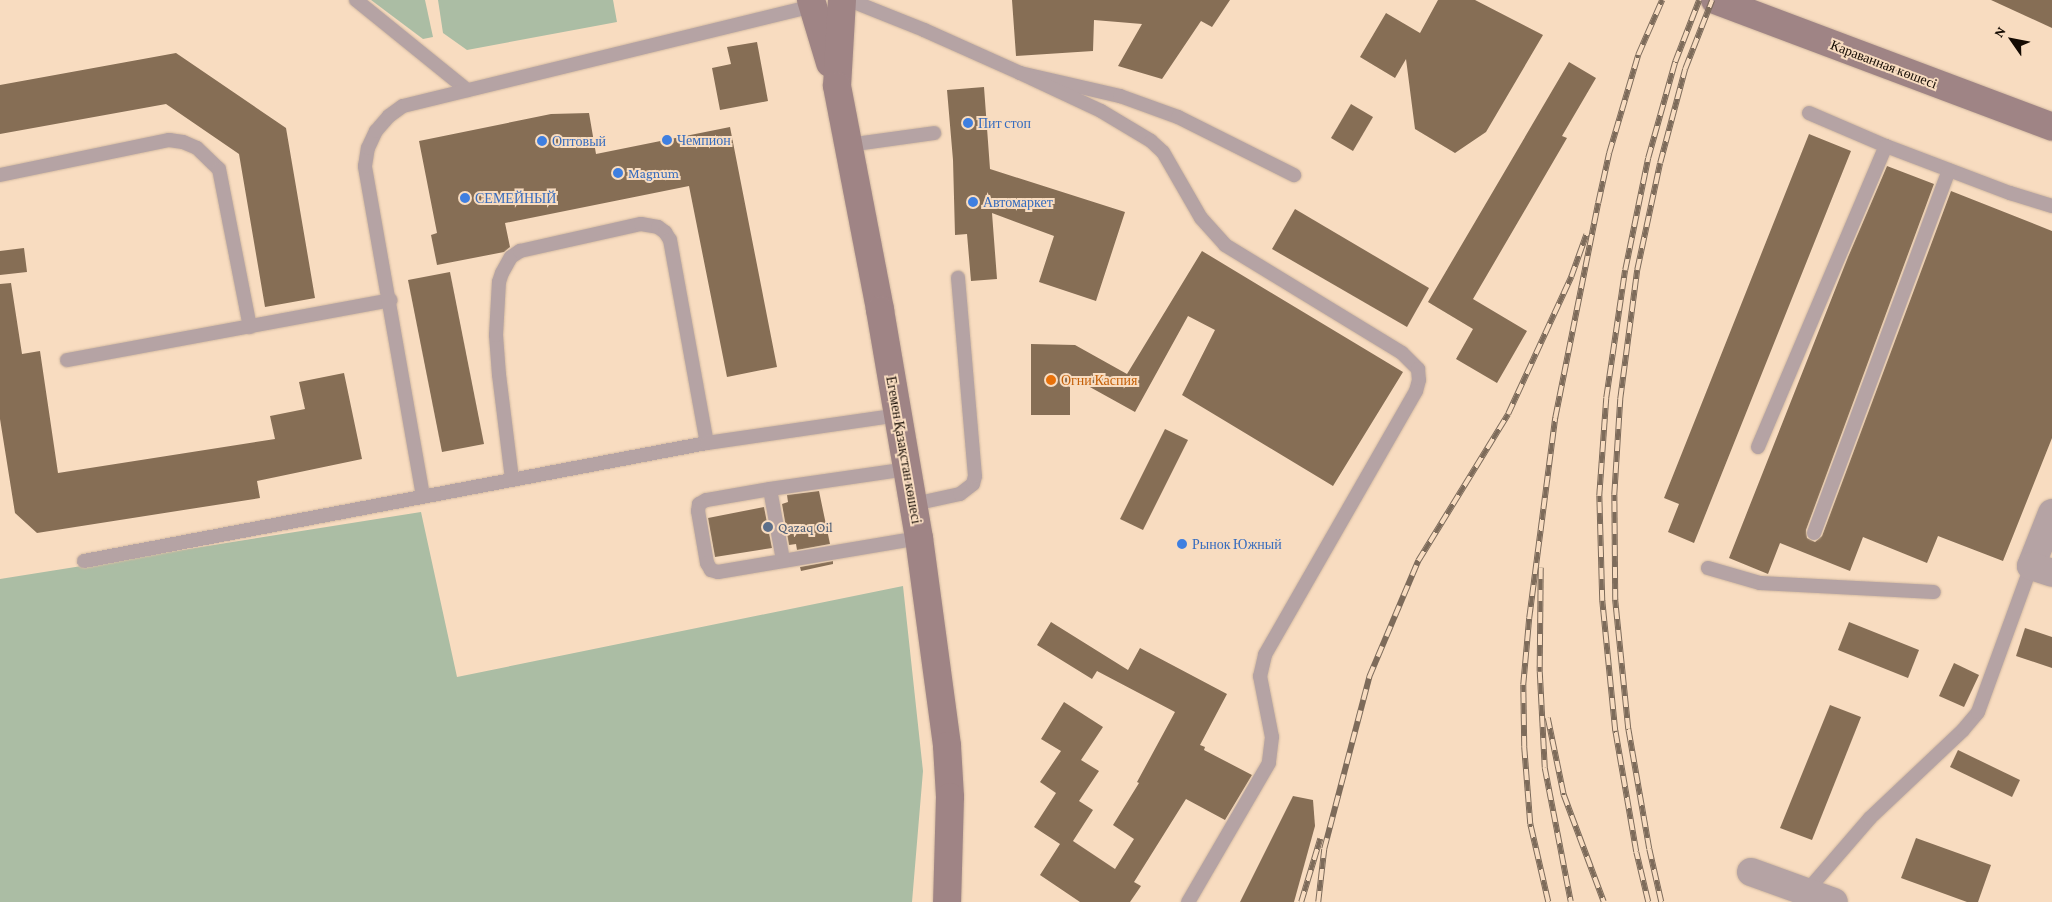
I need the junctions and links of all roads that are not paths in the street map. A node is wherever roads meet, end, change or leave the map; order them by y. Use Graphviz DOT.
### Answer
graph roads {
  1 [pos="356,0"];
  2 [pos="842,0"];
  3 [pos="849,0"];
  4 [pos="1715,0"];
  5 [pos="812,3"];
  6 [pos="1020,73"];
  7 [pos="837,86"];
  8 [pos="467,90"];
  9 [pos="1809,114"];
  10 [pos="2052,127"];
  11 [pos="934,133"];
  12 [pos="848,145"];
  13 [pos="1886,146"];
  14 [pos="1948,170"];
  15 [pos="0,175"];
  16 [pos="1294,175"];
  17 [pos="2052,206"];
  18 [pos="958,278"];
  19 [pos="390,300"];
  20 [pos="250,327"];
  21 [pos="67,360"];
  22 [pos="898,415"];
  23 [pos="707,443"];
  24 [pos="1758,447"];
  25 [pos="907,469"];
  26 [pos="512,479"];
  27 [pos="770,489"];
  28 [pos="423,496"];
  29 [pos="914,504"];
  30 [pos="2052,513"];
  31 [pos="1814,533"];
  32 [pos="919,538"];
  33 [pos="84,560"];
  34 [pos="783,560"];
  35 [pos="1708,568"];
  36 [pos="2041,569"];
  37 [pos="1934,592"];
  38 [pos="1752,872"];
  39 [pos="1806,892"];
  40 [pos="947,902"];
  41 [pos="1188,902"];
  42 [pos="1834,902"];
  1 -- 8 [label="lane"];
  2 -- 7 [label="main road, Егемен Қазақстан көшесі"];
  3 -- 6 [label="lane"];
  4 -- 10 [label="main road, Караванная көшесі"];
  5 -- 7 [label="main road"];
  5 -- 8 [label="lane"];
  6 -- 16 [label="lane"];
  6 -- 41 [label="lane"];
  7 -- 12 [label="main road, Егемен Қазақстан көшесі"];
  8 -- 19 [label="lane"];
  9 -- 13 [label="lane"];
  11 -- 12 [label="lane"];
  12 -- 22 [label="main road, Егемен Қазақстан көшесі"];
  13 -- 14 [label="lane"];
  13 -- 24 [label="lane"];
  14 -- 17 [label="lane"];
  14 -- 31 [label="lane"];
  15 -- 20 [label="lane"];
  18 -- 29 [label="lane"];
  19 -- 20 [label="lane"];
  19 -- 28 [label="lane"];
  20 -- 21 [label="lane"];
  22 -- 23 [label="lane"];
  22 -- 25 [label="main road, Егемен Қазақстан көшесі"];
  23 -- 26 [label="lane"];
  23 -- 26 [label="lane"];
  25 -- 27 [label="lane"];
  25 -- 29 [label="main road, Егемен Қазақстан көшесі"];
  26 -- 28 [label="lane"];
  27 -- 34 [label="lane"];
  27 -- 34 [label="lane"];
  28 -- 33 [label="lane"];
  29 -- 32 [label="main road, Егемен Қазақстан көшесі"];
  30 -- 36 [label="street"];
  32 -- 34 [label="lane"];
  32 -- 40 [label="main road, Егемен Қазақстан көшесі"];
  35 -- 37 [label="lane"];
  36 -- 39 [label="lane"];
  38 -- 39 [label="street"];
  39 -- 42 [label="street"];
}
